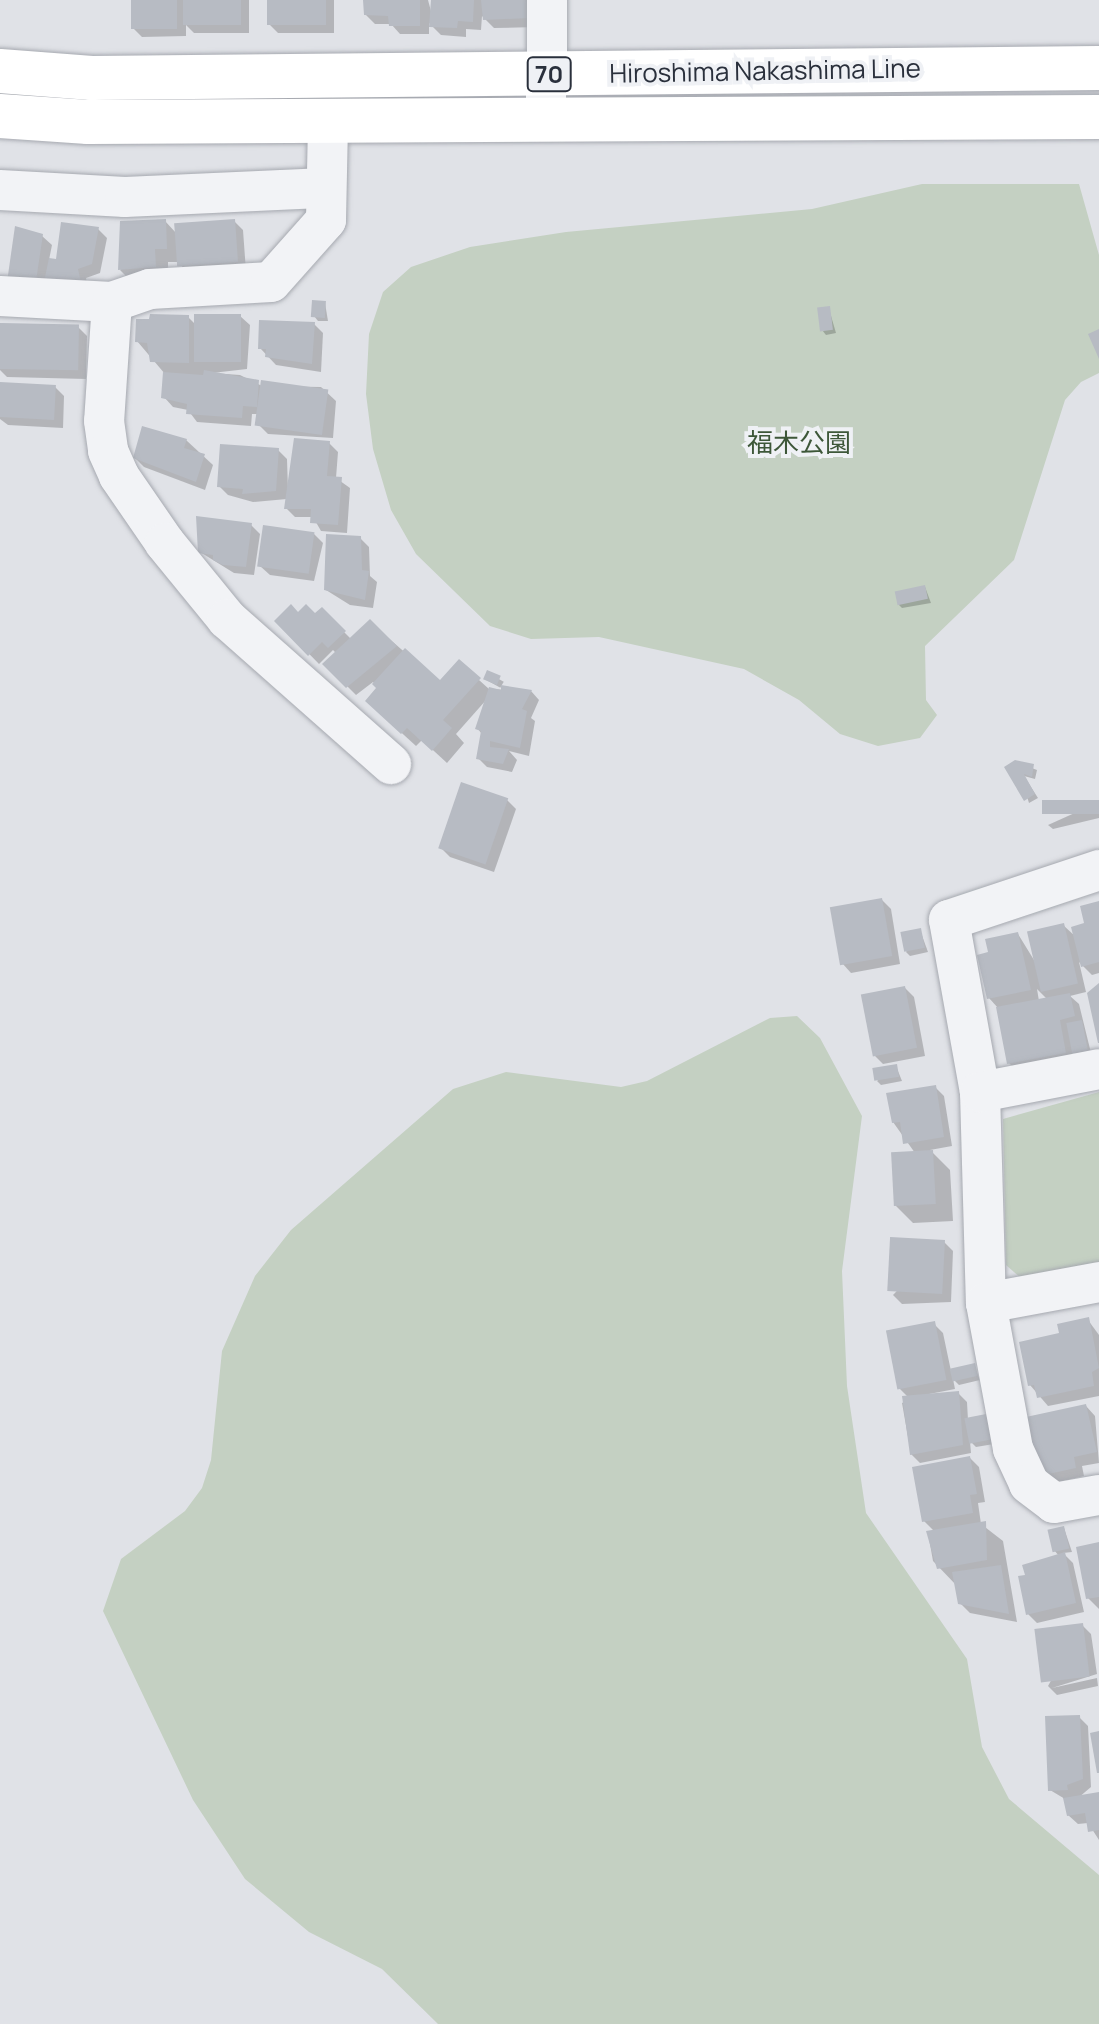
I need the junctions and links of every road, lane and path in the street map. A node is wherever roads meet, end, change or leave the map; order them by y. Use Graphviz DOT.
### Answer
graph roads {
  1 [pos="547,0"];
  2 [pos="1099,68"];
  3 [pos="0,71"];
  4 [pos="546,74"];
  5 [pos="0,116"];
  6 [pos="1099,117"];
  7 [pos="546,120"];
  8 [pos="328,121"];
  9 [pos="326,188"];
  10 [pos="0,190"];
  11 [pos="0,296"];
  12 [pos="112,302"];
  13 [pos="391,764"];
  14 [pos="1099,870"];
  15 [pos="1099,1069"];
  16 [pos="980,1092"];
  17 [pos="1099,1282"];
  18 [pos="986,1303"];
  19 [pos="1099,1495"];
  1 -- 4 [label="street"];
  2 -- 4 [label="main road, Hiroshima Nakashima Line / 70"];
  3 -- 4 [label="main road, Hiroshima Nakashima Line / 70"];
  4 -- 7 [label="street"];
  5 -- 8 [label="main road, Hiroshima Nakashima Line / 70"];
  6 -- 7 [label="main road, Hiroshima Nakashima Line / 70"];
  7 -- 8 [label="main road, Hiroshima Nakashima Line / 70"];
  8 -- 9 [label="street"];
  9 -- 10 [label="street"];
  9 -- 12 [label="street"];
  11 -- 12 [label="street"];
  12 -- 13 [label="street"];
  14 -- 16 [label="street"];
  15 -- 16 [label="street"];
  16 -- 18 [label="street"];
  17 -- 18 [label="street"];
  18 -- 19 [label="street"];
}
